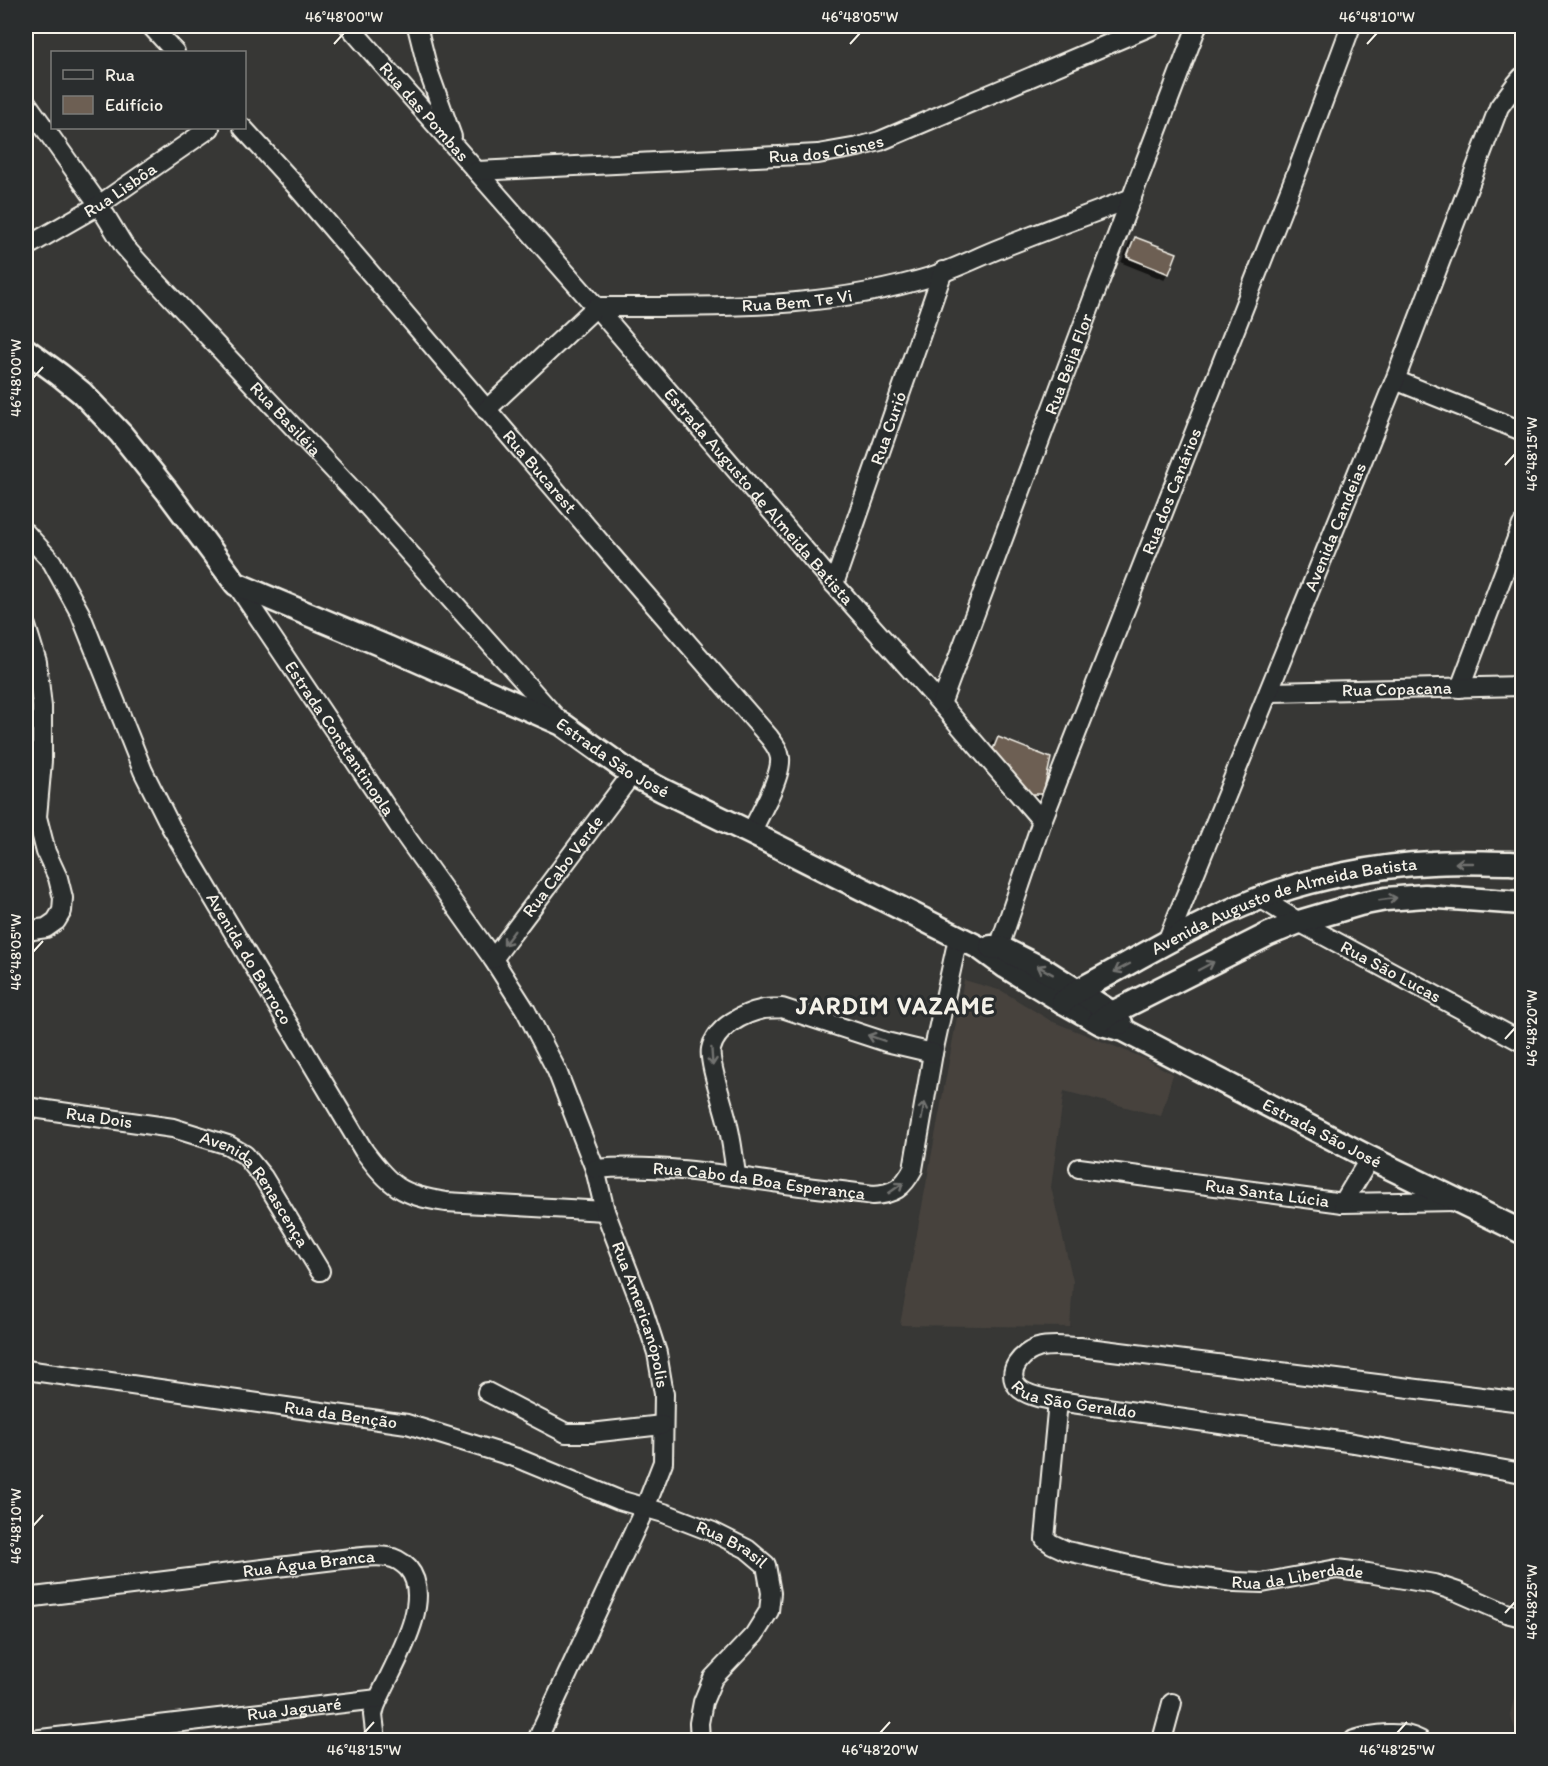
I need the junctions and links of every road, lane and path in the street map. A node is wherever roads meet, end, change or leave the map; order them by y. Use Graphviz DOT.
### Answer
graph roads {
  1 [pos="151,26"];
  2 [pos="349,26"];
  3 [pos="417,26"];
  4 [pos="1151,26"];
  5 [pos="1197,26"];
  6 [pos="1351,26"];
  7 [pos="174,51"];
  8 [pos="1522,77"];
  9 [pos="26,102"];
  10 [pos="209,129"];
  11 [pos="244,129"];
  12 [pos="455,147"];
  13 [pos="477,171"];
  14 [pos="1132,198"];
  15 [pos="99,205"];
  16 [pos="26,247"];
  17 [pos="943,271"];
  18 [pos="596,307"];
  19 [pos="26,350"];
  20 [pos="1395,380"];
  21 [pos="486,410"];
  22 [pos="1522,431"];
  23 [pos="1522,525"];
  24 [pos="26,533"];
  25 [pos="236,584"];
  26 [pos="834,584"];
  27 [pos="26,626"];
  28 [pos="1522,686"];
  29 [pos="1460,688"];
  30 [pos="1269,692"];
  31 [pos="941,704"];
  32 [pos="562,724"];
  33 [pos="632,774"];
  34 [pos="31,816"];
  35 [pos="1042,821"];
  36 [pos="751,833"];
  37 [pos="1522,864"];
  38 [pos="1260,898"];
  39 [pos="1522,903"];
  40 [pos="1299,922"];
  41 [pos="26,931"];
  42 [pos="958,938"];
  43 [pos="1166,944"];
  44 [pos="991,952"];
  45 [pos="493,959"];
  46 [pos="1071,996"];
  47 [pos="1111,1021"];
  48 [pos="1522,1042"];
  49 [pos="933,1053"];
  50 [pos="26,1107"];
  51 [pos="173,1128"];
  52 [pos="1370,1158"];
  53 [pos="1079,1168"];
  54 [pos="595,1169"];
  55 [pos="736,1175"];
  56 [pos="1458,1201"];
  57 [pos="1343,1203"];
  58 [pos="604,1211"];
  59 [pos="1522,1232"];
  60 [pos="320,1271"];
  61 [pos="26,1370"];
  62 [pos="487,1392"];
  63 [pos="1058,1401"];
  64 [pos="1522,1402"];
  65 [pos="663,1425"];
  66 [pos="1522,1473"];
  67 [pos="645,1508"];
  68 [pos="26,1598"];
  69 [pos="1522,1617"];
  70 [pos="378,1699"];
  71 [pos="1172,1703"];
  72 [pos="32,1740"];
  73 [pos="376,1740"];
  74 [pos="537,1740"];
  75 [pos="700,1740"];
  76 [pos="1162,1740"];
  77 [pos="1354,1740"];
  78 [pos="1420,1740"];
  1 -- 7 [label="street"];
  2 -- 12 [label="street, Rua das Pombas"];
  3 -- 12 [label="street"];
  4 -- 13 [label="street, Rua dos Cisnes"];
  5 -- 14 [label="street, Rua Beija Flor"];
  6 -- 35 [label="street, Rua dos Canários"];
  8 -- 20 [label="street, Avenida Candeias"];
  9 -- 15 [label="street, Rua Basiléia"];
  10 -- 15 [label="street, Rua Lisbôa"];
  11 -- 21 [label="street, Rua Bucarest"];
  12 -- 13 [label="street, Rua das Pombas"];
  13 -- 18 [label="street, Estrada Augusto de Almeida Batista"];
  14 -- 17 [label="street, Rua Bem Te Vi"];
  14 -- 31 [label="street, Rua Beija Flor"];
  15 -- 16 [label="street, Rua Lisbôa"];
  15 -- 32 [label="street, Rua Basiléia"];
  17 -- 18 [label="street, Rua Bem Te Vi"];
  17 -- 26 [label="street, Rua Curió"];
  18 -- 21 [label="street"];
  18 -- 26 [label="street, Estrada Augusto de Almeida Batista"];
  19 -- 25 [label="street, Estrada Constantinopla"];
  20 -- 22 [label="street"];
  20 -- 30 [label="street, Avenida Candeias"];
  21 -- 36 [label="street, Rua Bucarest"];
  23 -- 29 [label="street"];
  24 -- 58 [label="street, Avenida do Barroco"];
  25 -- 32 [label="street, Estrada São José"];
  25 -- 45 [label="street, Estrada Constantinopla"];
  26 -- 31 [label="street, Estrada Augusto de Almeida Batista"];
  27 -- 34 [label="street"];
  28 -- 29 [label="street, Rua Copacana"];
  29 -- 30 [label="street, Rua Copacana"];
  30 -- 43 [label="street, Avenida Candeias"];
  31 -- 35 [label="street, Estrada Augusto de Almeida Batista"];
  32 -- 33 [label="street, Estrada São José"];
  33 -- 36 [label="street, Estrada São José"];
  33 -- 45 [label="street, Rua Cabo Verde, one-way"];
  34 -- 41 [label="street"];
  35 -- 44 [label="street, Rua dos Canários"];
  36 -- 42 [label="street, Estrada São José"];
  37 -- 38 [label="street, Avenida Augusto de Almeida Batista, one-way"];
  38 -- 40 [label="street, Rua São Lucas"];
  38 -- 43 [label="street, Avenida Augusto de Almeida Batista"];
  40 -- 39 [label="street, Avenida Augusto de Almeida Batista, one-way"];
  47 -- 40 [label="street, Avenida Augusto de Almeida Batista, one-way"];
  40 -- 48 [label="street, Rua São Lucas"];
  42 -- 44 [label="street, Estrada São José"];
  42 -- 49 [label="street"];
  43 -- 46 [label="street, Avenida Augusto de Almeida Batista, one-way"];
  44 -- 46 [label="street, Estrada São José"];
  45 -- 54 [label="street, Estrada Constantinopla"];
  46 -- 47 [label="street, Estrada São José"];
  47 -- 52 [label="street, Estrada São José"];
  55 -- 49 [label="street, Rua Cabo da Boa Esperança, one-way"];
  49 -- 55 [label="street, one-way"];
  50 -- 51 [label="street, Rua Dois"];
  51 -- 60 [label="street, Avenida Renascença"];
  52 -- 56 [label="street, Estrada São José"];
  52 -- 57 [label="street"];
  53 -- 57 [label="street, Rua Santa Lúcia"];
  54 -- 55 [label="street, Rua Cabo da Boa Esperança"];
  54 -- 58 [label="street, Rua Americanópolis"];
  56 -- 57 [label="street, Rua Santa Lúcia"];
  56 -- 59 [label="street, Estrada São José"];
  58 -- 65 [label="street, Rua Americanópolis"];
  61 -- 67 [label="street, Rua da Benção"];
  62 -- 65 [label="street"];
  63 -- 64 [label="street, Rua São Geraldo"];
  63 -- 66 [label="street, Rua São Geraldo"];
  63 -- 69 [label="street, Rua da Liberdade"];
  65 -- 67 [label="street, Rua Americanópolis"];
  67 -- 74 [label="street"];
  67 -- 75 [label="street, Rua Brasil"];
  68 -- 70 [label="street, Rua Água Branca"];
  70 -- 72 [label="street, Rua Jaguaré"];
  70 -- 73 [label="street, Rua Água Branca"];
  71 -- 76 [label="street"];
  77 -- 78 [label="street"];
}
